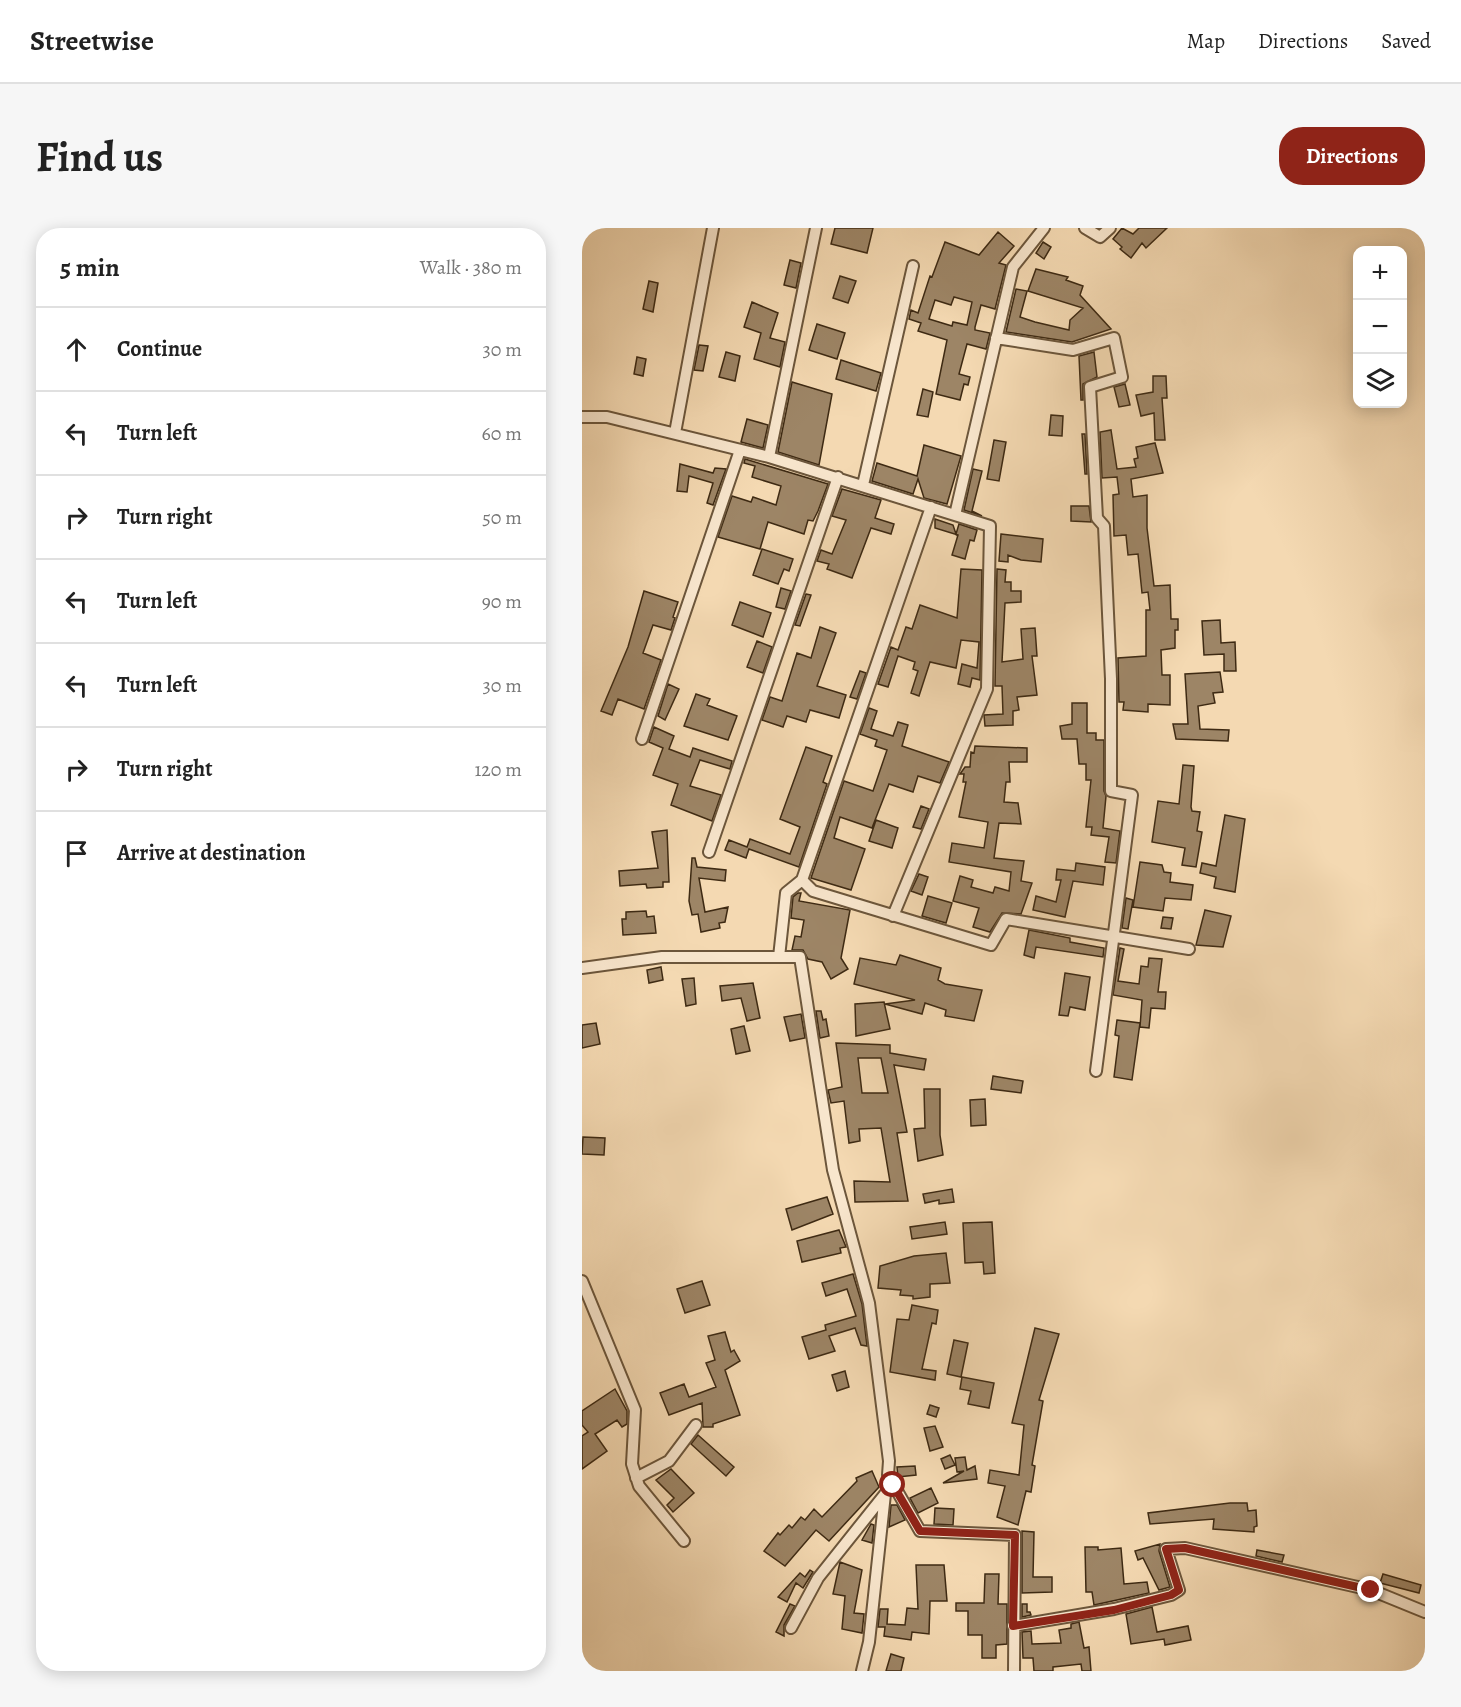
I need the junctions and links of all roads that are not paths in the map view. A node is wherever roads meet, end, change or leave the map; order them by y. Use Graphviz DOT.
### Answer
graph roads {
  1 [pos="713,228"];
  2 [pos="816,228"];
  3 [pos="1044,228"];
  4 [pos="1085,228"];
  5 [pos="1110,228"];
  6 [pos="913,266"];
  7 [pos="996,338"];
  8 [pos="582,417"];
  9 [pos="675,433"];
  10 [pos="740,450"];
  11 [pos="769,457"];
  12 [pos="838,477"];
  13 [pos="863,485"];
  14 [pos="931,507"];
  15 [pos="955,515"];
  16 [pos="642,739"];
  17 [pos="709,852"];
  18 [pos="802,880"];
  19 [pos="894,916"];
  20 [pos="1113,937"];
  21 [pos="1188,950"];
  22 [pos="779,957"];
  23 [pos="582,968"];
  24 [pos="1096,1071"];
  25 [pos="582,1281"];
  26 [pos="696,1425"];
  27 [pos="636,1478"];
  28 [pos="889,1490"];
  29 [pos="684,1541"];
  30 [pos="1425,1612"];
  31 [pos="1013,1626"];
  32 [pos="791,1628"];
  33 [pos="862,1671"];
  34 [pos="1014,1671"];
  1 -- 9 [label="street"];
  2 -- 11 [label="street"];
  3 -- 7 [label="street"];
  4 -- 5 [label="street"];
  6 -- 13 [label="street"];
  7 -- 15 [label="street"];
  7 -- 20 [label="street"];
  8 -- 9 [label="street"];
  9 -- 10 [label="street"];
  10 -- 11 [label="street"];
  10 -- 16 [label="street"];
  11 -- 12 [label="street"];
  12 -- 13 [label="street"];
  12 -- 17 [label="street"];
  13 -- 14 [label="street"];
  14 -- 15 [label="street"];
  14 -- 18 [label="street"];
  15 -- 19 [label="street"];
  18 -- 19 [label="street"];
  18 -- 22 [label="street"];
  19 -- 20 [label="street"];
  20 -- 21 [label="street"];
  20 -- 24 [label="street"];
  22 -- 23 [label="street"];
  22 -- 28 [label="street"];
  25 -- 27 [label="street"];
  26 -- 27 [label="street"];
  27 -- 29 [label="street"];
  28 -- 31 [label="street"];
  28 -- 32 [label="street"];
  28 -- 33 [label="street"];
  30 -- 31 [label="street"];
  31 -- 34 [label="street"];
}
